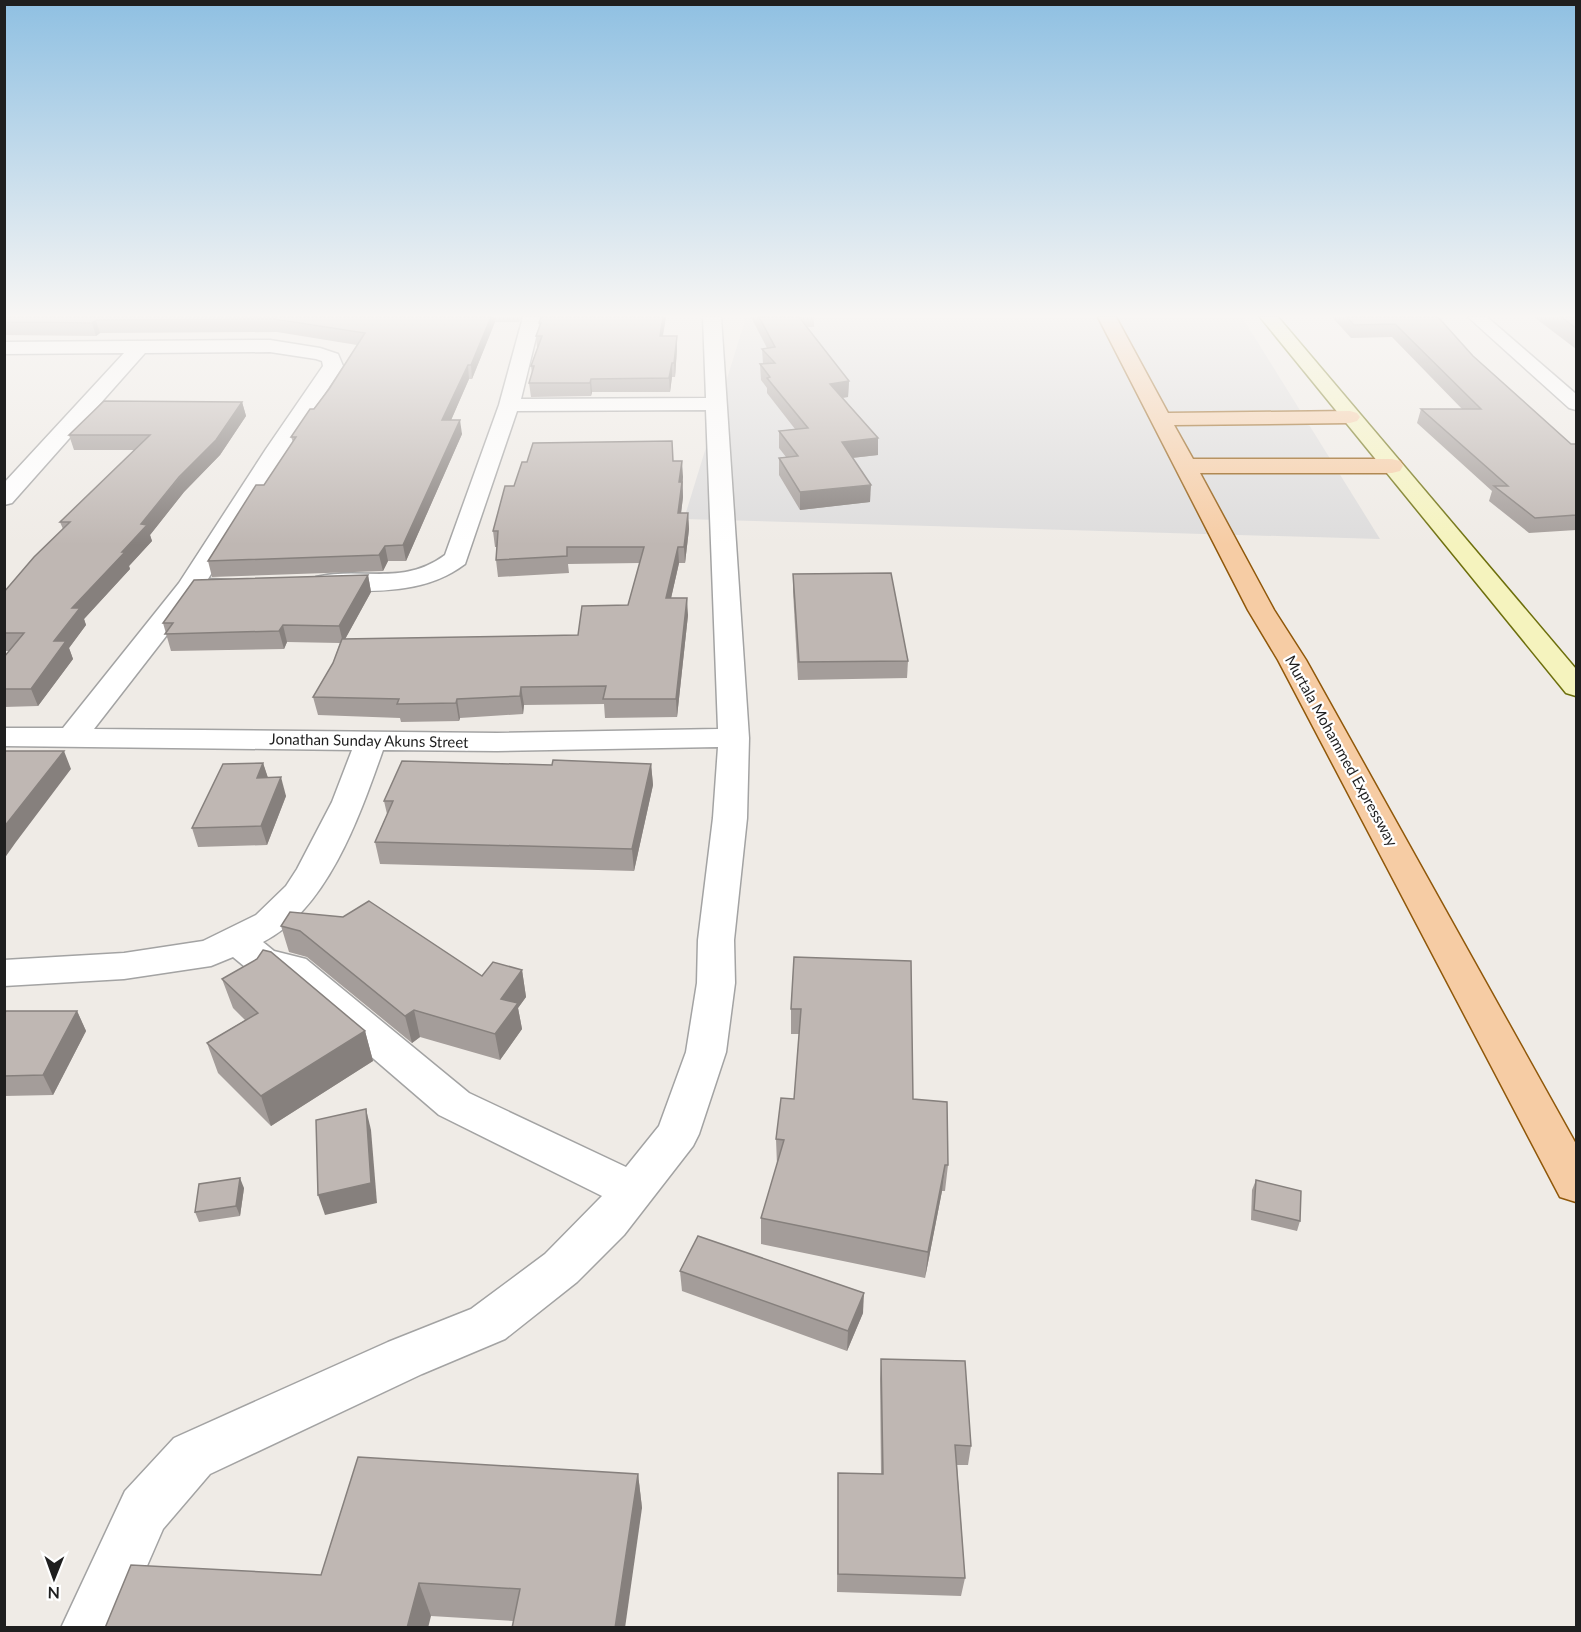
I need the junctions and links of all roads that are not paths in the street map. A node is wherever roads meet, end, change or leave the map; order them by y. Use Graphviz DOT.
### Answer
graph roads {
  1 [pos="98,393"];
  2 [pos="315,393"];
  3 [pos="512,393"];
  4 [pos="716,393"];
  5 [pos="1147,393"];
  6 [pos="1331,393"];
  7 [pos="1564,393"];
  8 [pos="717,404"];
  9 [pos="1576,404"];
  10 [pos="509,405"];
  11 [pos="1350,417"];
  12 [pos="1160,419"];
  13 [pos="1185,466"];
  14 [pos="1392,466"];
  15 [pos="4,498"];
  16 [pos="307,584"];
  17 [pos="248,585"];
  18 [pos="190,587"];
  19 [pos="1576,687"];
  20 [pos="73,736"];
  21 [pos="4,737"];
  22 [pos="734,738"];
  23 [pos="371,741"];
  24 [pos="236,940"];
  25 [pos="4,974"];
  26 [pos="1576,1184"];
  27 [pos="634,1191"];
  28 [pos="90,1628"];
  1 -- 15 [label="street"];
  2 -- 18 [label="street"];
  3 -- 10 [label="street"];
  4 -- 8 [label="street"];
  5 -- 12 [label="main road, Murtala Mohammed Expressway"];
  6 -- 11 [label="main road"];
  7 -- 9 [label="street"];
  8 -- 10 [label="street"];
  8 -- 22 [label="street"];
  10 -- 16 [label="street"];
  11 -- 12 [label="main road"];
  11 -- 14 [label="main road"];
  12 -- 13 [label="main road, Murtala Mohammed Expressway"];
  13 -- 14 [label="main road"];
  13 -- 26 [label="main road, Murtala Mohammed Expressway"];
  14 -- 19 [label="main road"];
  17 -- 18 [label="street"];
  18 -- 20 [label="street"];
  20 -- 21 [label="street, Jonathan Sunday Akuns Street"];
  20 -- 23 [label="street, Jonathan Sunday Akuns Street"];
  22 -- 23 [label="street, Jonathan Sunday Akuns Street"];
  22 -- 27 [label="street"];
  23 -- 24 [label="street"];
  24 -- 25 [label="street"];
  24 -- 27 [label="street"];
  27 -- 28 [label="street"];
}
